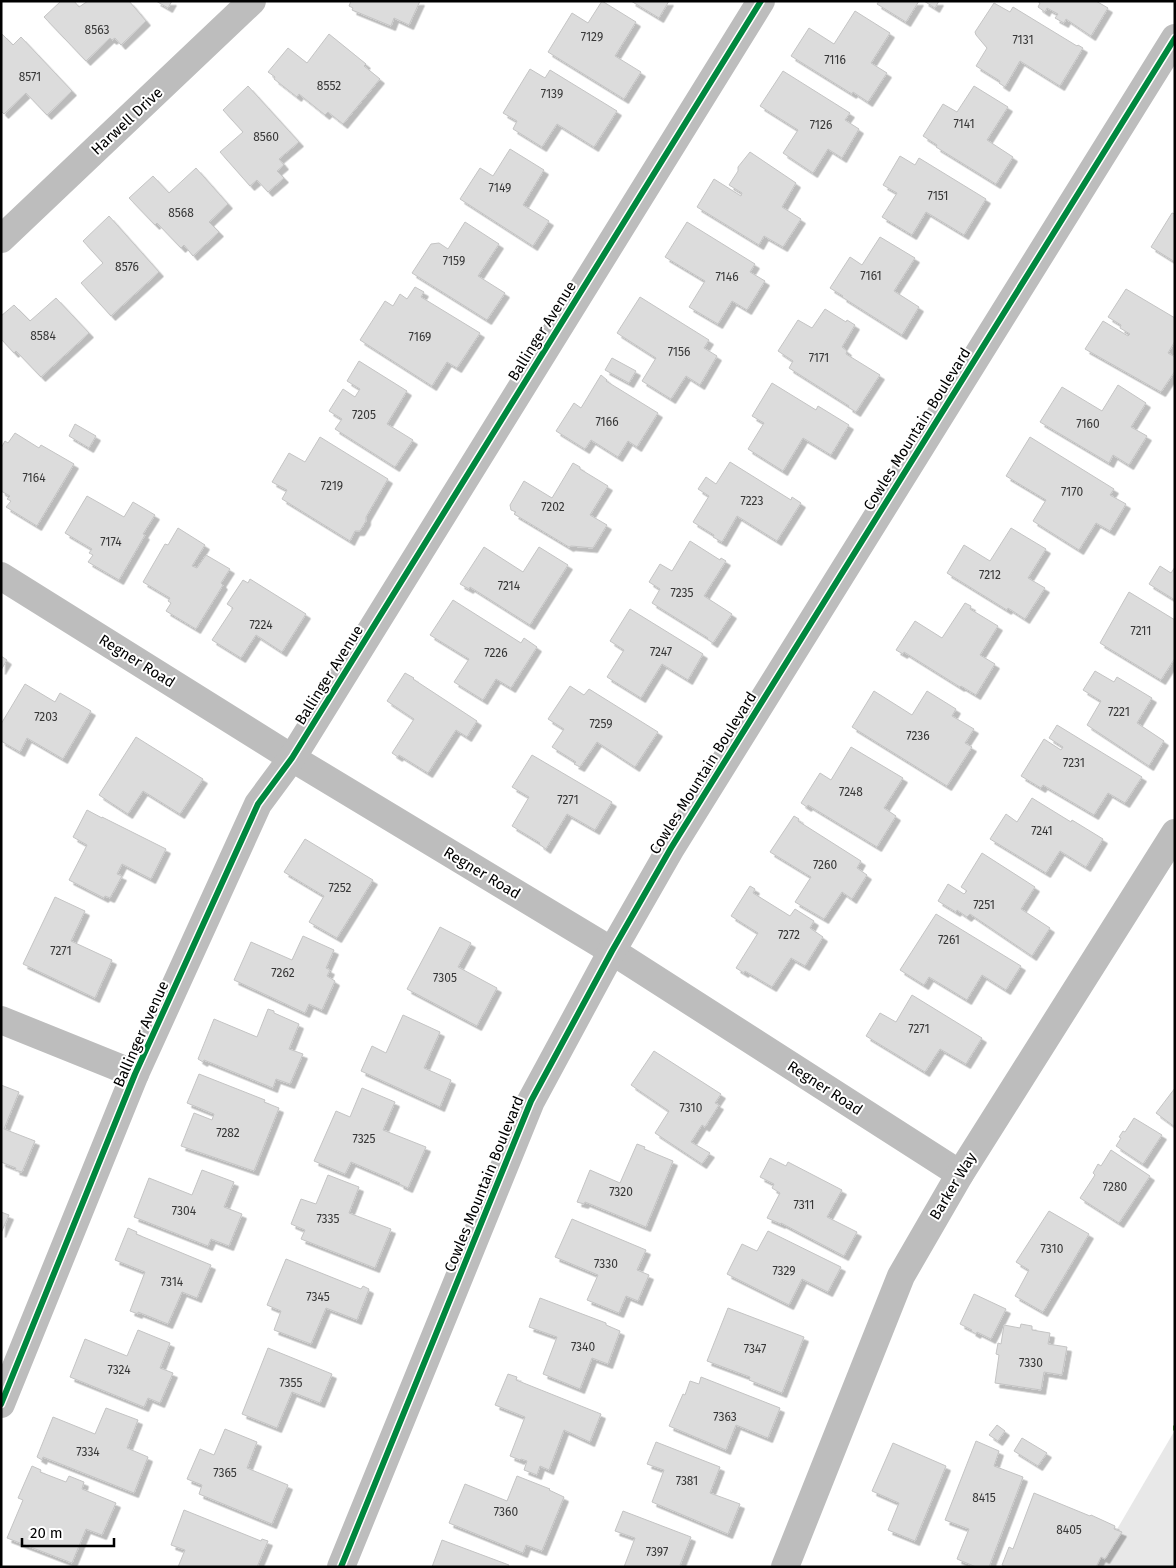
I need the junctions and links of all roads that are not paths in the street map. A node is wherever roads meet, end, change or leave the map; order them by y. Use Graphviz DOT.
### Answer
graph roads {
  1 [pos="252,1"];
  2 [pos="761,1"];
  3 [pos="1175,38"];
  4 [pos="1,240"];
  5 [pos="1,576"];
  6 [pos="292,758"];
  7 [pos="1175,833"];
  8 [pos="612,951"];
  9 [pos="1,1020"];
  10 [pos="135,1074"];
  11 [pos="960,1174"];
  12 [pos="1,1404"];
  13 [pos="341,1567"];
  14 [pos="785,1567"];
  1 -- 4 [label="street, Harwell Drive"];
  2 -- 6 [label="street, Ballinger Avenue"];
  3 -- 8 [label="street, Cowles Mountain Boulevard"];
  5 -- 6 [label="street, Regner Road"];
  6 -- 8 [label="street, Regner Road"];
  6 -- 10 [label="street, Ballinger Avenue"];
  7 -- 11 [label="street, Barker Way"];
  8 -- 11 [label="street, Regner Road"];
  8 -- 13 [label="street, Cowles Mountain Boulevard"];
  9 -- 10 [label="street"];
  10 -- 12 [label="street, Ballinger Avenue"];
  11 -- 14 [label="street, Barker Way"];
}
